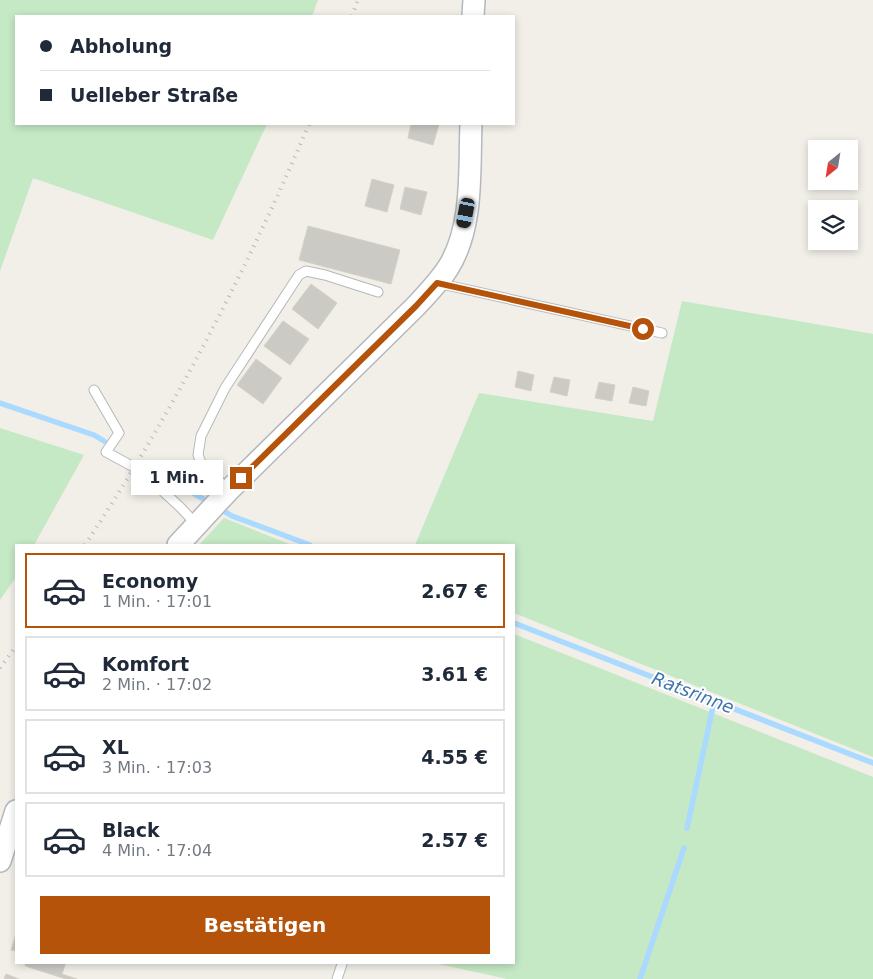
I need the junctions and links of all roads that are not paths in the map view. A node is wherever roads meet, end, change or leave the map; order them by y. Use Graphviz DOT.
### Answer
graph roads {
  1 [pos="474,0"];
  2 [pos="473,15"];
  3 [pos="471,125"];
  4 [pos="437,283"];
  5 [pos="378,292"];
  6 [pos="662,333"];
  7 [pos="94,390"];
  8 [pos="224,495"];
  9 [pos="199,521"];
  10 [pos="179,544"];
  11 [pos="15,814"];
  12 [pos="0,861"];
  13 [pos="342,964"];
  14 [pos="338,979"];
  1 -- 2 [label="street"];
  3 -- 4 [label="street"];
  4 -- 6 [label="lane"];
  4 -- 8 [label="street"];
  5 -- 8 [label="lane"];
  7 -- 9 [label="lane"];
  8 -- 9 [label="street"];
  9 -- 10 [label="street"];
  11 -- 12 [label="street"];
  13 -- 14 [label="lane"];
}
